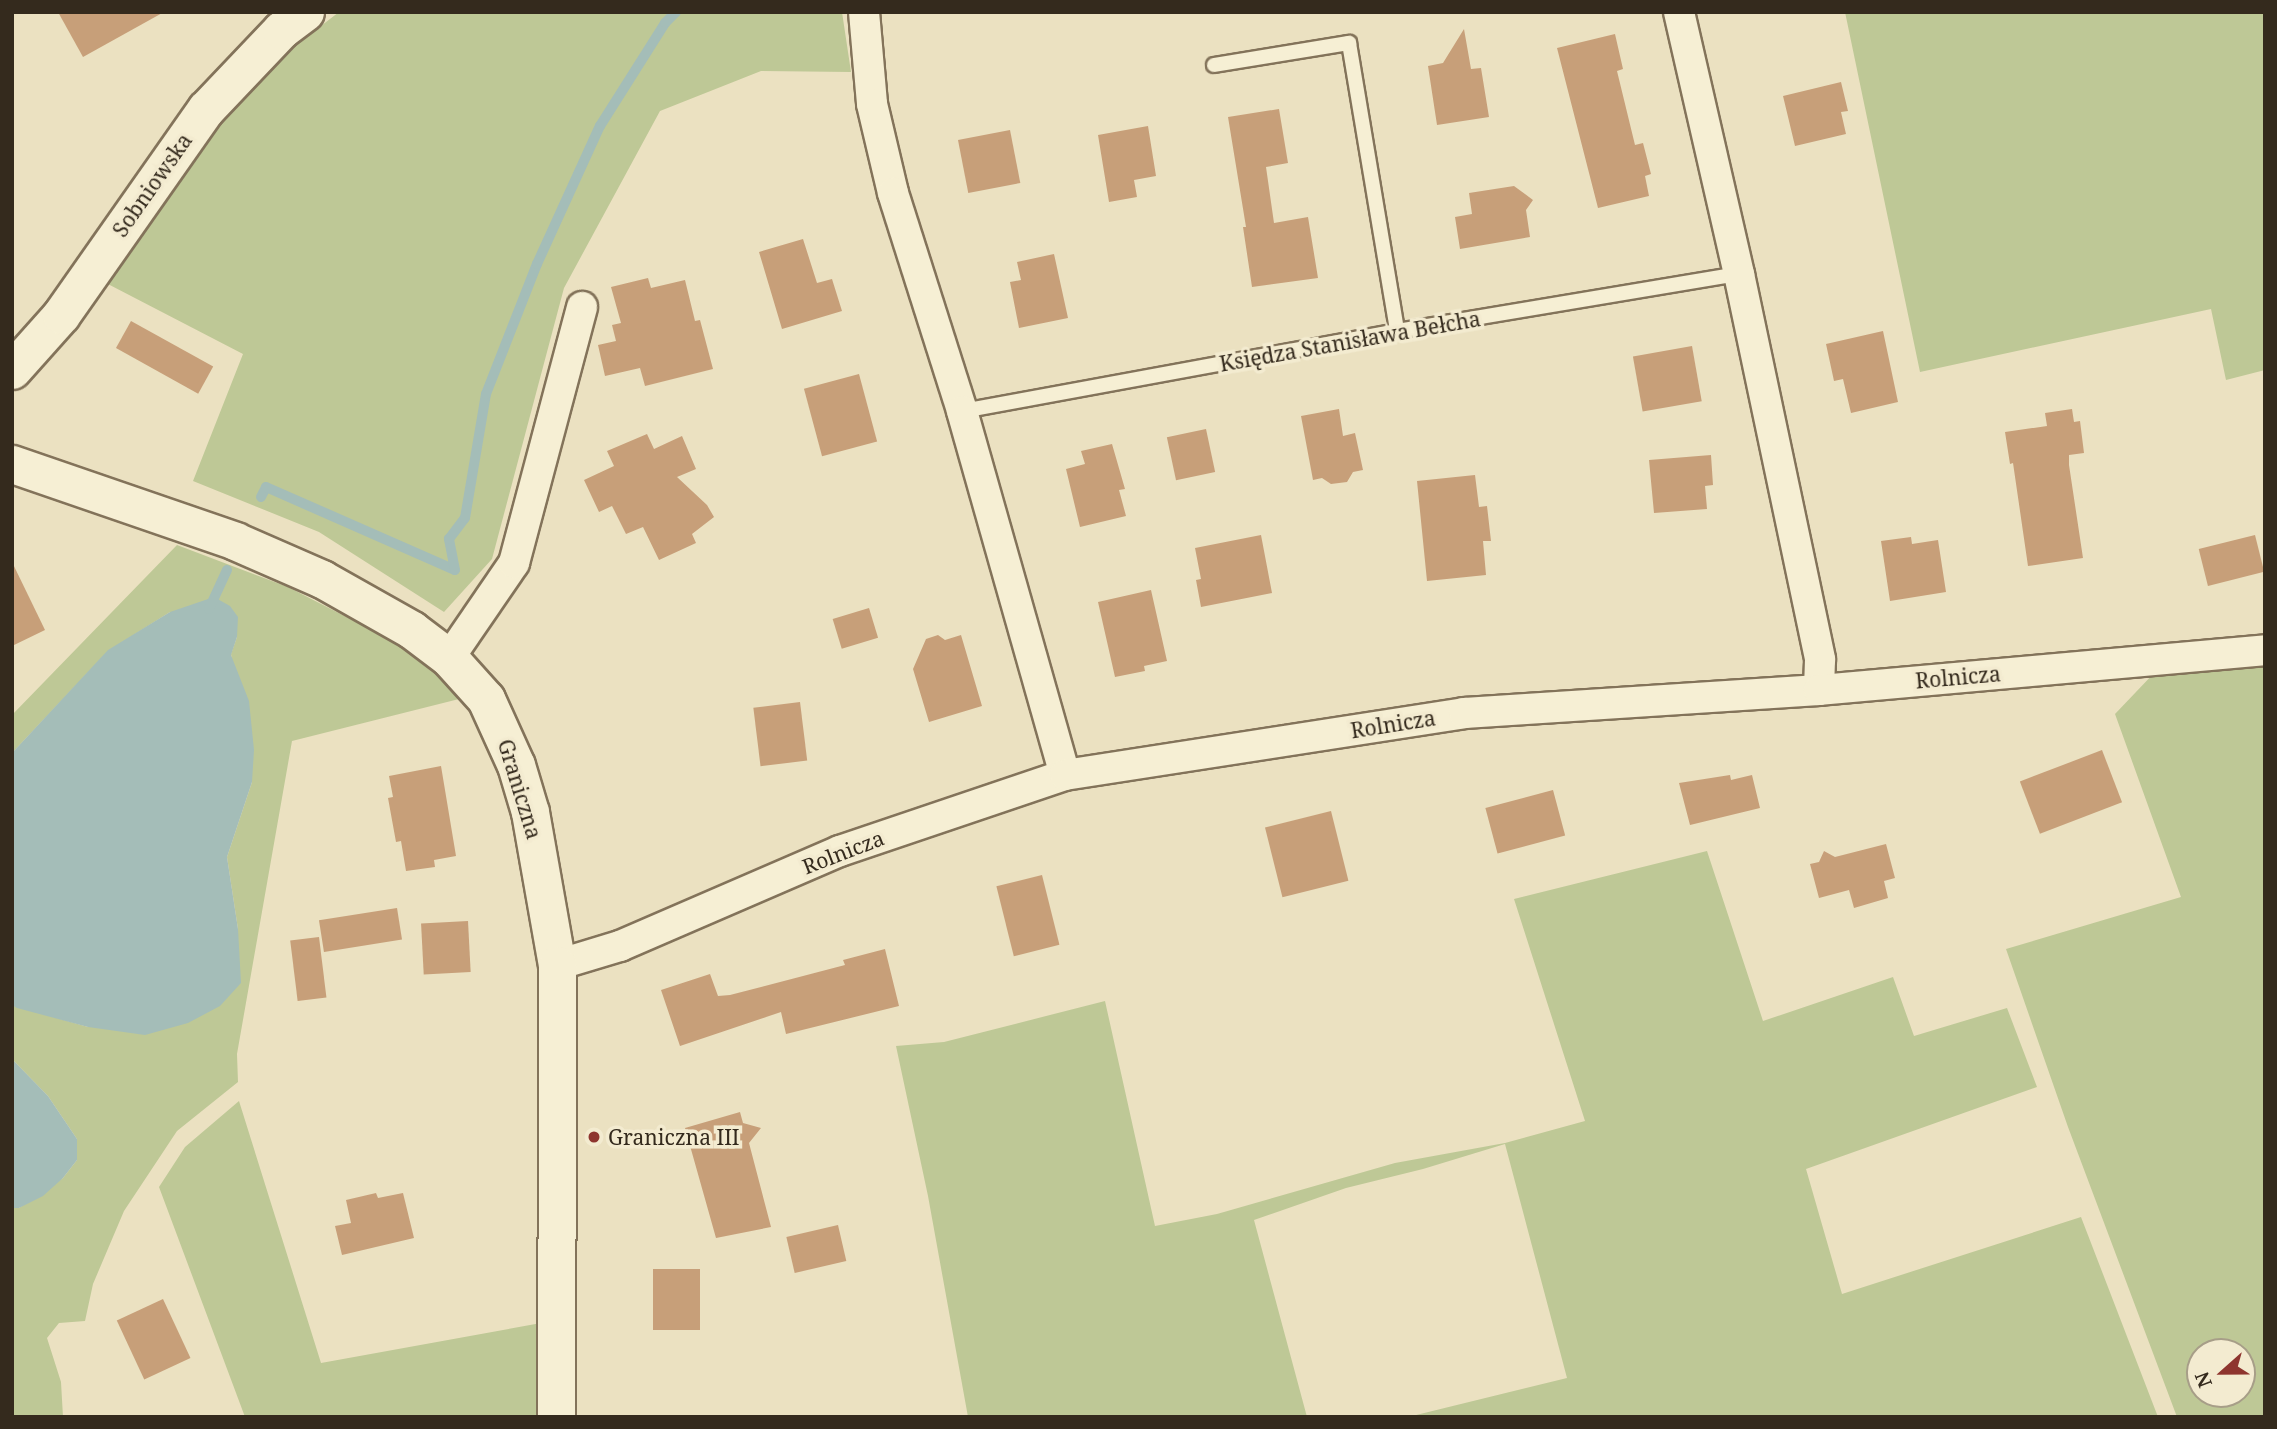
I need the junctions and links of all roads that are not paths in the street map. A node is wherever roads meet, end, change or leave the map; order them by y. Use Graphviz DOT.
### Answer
graph roads {
  1 [pos="304,12"];
  2 [pos="864,12"];
  3 [pos="1679,12"];
  4 [pos="1214,65"];
  5 [pos="1739,274"];
  6 [pos="582,307"];
  7 [pos="1397,331"];
  8 [pos="12,370"];
  9 [pos="962,411"];
  10 [pos="12,464"];
  11 [pos="2265,650"];
  12 [pos="449,658"];
  13 [pos="1819,690"];
  14 [pos="1065,775"];
  15 [pos="557,965"];
  16 [pos="556,1417"];
  1 -- 8 [label="street, Sobniowska"];
  2 -- 9 [label="street"];
  3 -- 5 [label="street"];
  4 -- 7 [label="lane"];
  5 -- 7 [label="lane, Księdza Stanisława Bełcha"];
  5 -- 13 [label="street"];
  6 -- 12 [label="street"];
  7 -- 9 [label="lane, Księdza Stanisława Bełcha"];
  9 -- 14 [label="street"];
  10 -- 12 [label="street, Graniczna"];
  11 -- 13 [label="street, Rolnicza"];
  12 -- 15 [label="street, Graniczna"];
  13 -- 14 [label="street, Rolnicza"];
  14 -- 15 [label="street, Rolnicza"];
  15 -- 16 [label="street, Graniczna"];
}
